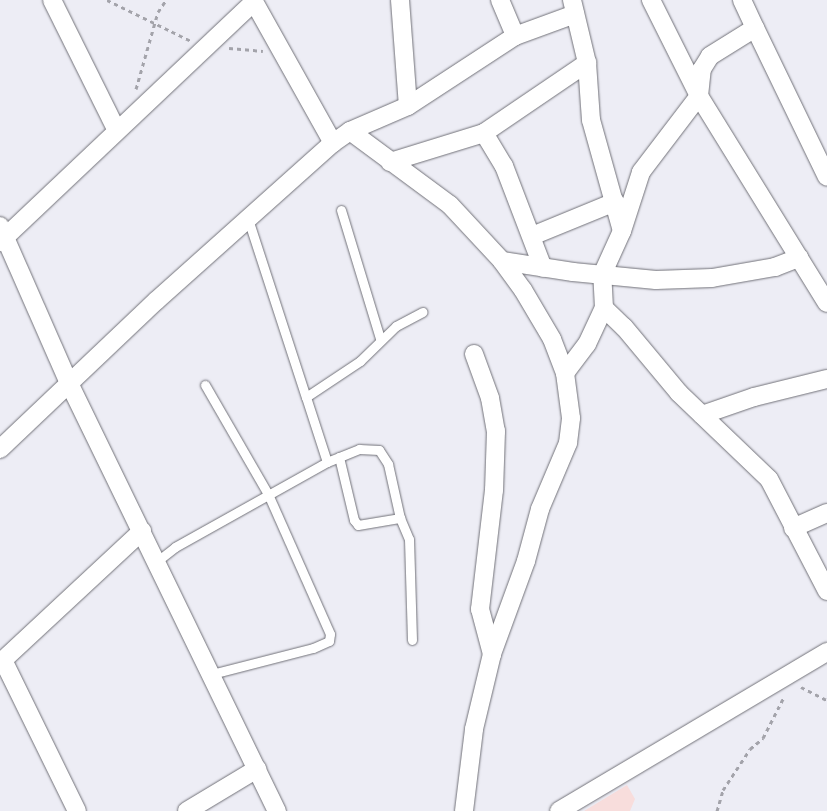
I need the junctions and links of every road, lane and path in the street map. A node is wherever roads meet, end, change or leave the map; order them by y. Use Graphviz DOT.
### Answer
graph roads {
  1 [pos="52,0"];
  2 [pos="166,0"];
  3 [pos="400,0"];
  4 [pos="500,0"];
  5 [pos="651,0"];
  6 [pos="742,0"];
  7 [pos="253,1"];
  8 [pos="574,7"];
  9 [pos="756,28"];
  10 [pos="515,36"];
  11 [pos="587,63"];
  12 [pos="135,93"];
  13 [pos="700,96"];
  14 [pos="408,106"];
  15 [pos="116,129"];
  16 [pos="350,131"];
  17 [pos="484,133"];
  18 [pos="333,143"];
  19 [pos="390,162"];
  20 [pos="827,177"];
  21 [pos="615,202"];
  22 [pos="340,210"];
  23 [pos="248,219"];
  24 [pos="622,231"];
  25 [pos="2,235"];
  26 [pos="532,236"];
  27 [pos="799,258"];
  28 [pos="502,261"];
  29 [pos="543,268"];
  30 [pos="602,275"];
  31 [pos="827,303"];
  32 [pos="604,308"];
  33 [pos="422,312"];
  34 [pos="380,338"];
  35 [pos="474,354"];
  36 [pos="565,373"];
  37 [pos="827,379"];
  38 [pos="70,383"];
  39 [pos="205,385"];
  40 [pos="306,397"];
  41 [pos="702,416"];
  42 [pos="0,449"];
  43 [pos="340,457"];
  44 [pos="327,462"];
  45 [pos="268,494"];
  46 [pos="827,513"];
  47 [pos="400,518"];
  48 [pos="794,528"];
  49 [pos="142,531"];
  50 [pos="156,562"];
  51 [pos="827,591"];
  52 [pos="412,640"];
  53 [pos="827,652"];
  54 [pos="492,654"];
  55 [pos="2,662"];
  56 [pos="212,674"];
  57 [pos="785,676"];
  58 [pos="827,700"];
  59 [pos="257,769"];
  60 [pos="77,811"];
  61 [pos="187,811"];
  62 [pos="277,811"];
  63 [pos="464,811"];
  64 [pos="559,811"];
  65 [pos="717,811"];
  1 -- 15 [label="street"];
  2 -- 12 [label="path"];
  3 -- 14 [label="street"];
  4 -- 10 [label="street"];
  5 -- 13 [label="street"];
  6 -- 9 [label="street"];
  7 -- 15 [label="street"];
  7 -- 18 [label="street"];
  8 -- 10 [label="street"];
  8 -- 11 [label="street"];
  9 -- 13 [label="street"];
  9 -- 20 [label="street"];
  10 -- 14 [label="street"];
  11 -- 17 [label="street"];
  11 -- 21 [label="street"];
  13 -- 24 [label="street"];
  13 -- 27 [label="street"];
  14 -- 16 [label="street"];
  15 -- 25 [label="street"];
  16 -- 18 [label="street"];
  16 -- 19 [label="street"];
  17 -- 19 [label="street"];
  17 -- 26 [label="street"];
  18 -- 23 [label="street"];
  19 -- 28 [label="street"];
  21 -- 24 [label="street"];
  21 -- 26 [label="street"];
  22 -- 34 [label="lane"];
  23 -- 38 [label="street"];
  23 -- 40 [label="lane"];
  24 -- 30 [label="street"];
  25 -- 38 [label="street"];
  26 -- 29 [label="street"];
  27 -- 30 [label="street"];
  27 -- 31 [label="street"];
  28 -- 29 [label="street"];
  28 -- 36 [label="street"];
  29 -- 30 [label="street"];
  30 -- 32 [label="street"];
  32 -- 36 [label="street"];
  32 -- 41 [label="street"];
  33 -- 34 [label="lane"];
  34 -- 40 [label="lane"];
  35 -- 54 [label="street"];
  36 -- 54 [label="street"];
  37 -- 41 [label="street"];
  38 -- 42 [label="street"];
  38 -- 49 [label="street"];
  39 -- 45 [label="lane"];
  40 -- 44 [label="lane"];
  41 -- 48 [label="street"];
  43 -- 44 [label="lane"];
  43 -- 47 [label="lane"];
  43 -- 47 [label="lane"];
  44 -- 45 [label="lane"];
  45 -- 50 [label="lane"];
  45 -- 56 [label="lane"];
  46 -- 48 [label="street"];
  47 -- 52 [label="lane"];
  48 -- 51 [label="street"];
  49 -- 50 [label="street"];
  49 -- 55 [label="street"];
  50 -- 56 [label="street"];
  53 -- 57 [label="street"];
  54 -- 63 [label="street"];
  55 -- 60 [label="street"];
  56 -- 59 [label="street"];
  57 -- 58 [label="path"];
  57 -- 64 [label="street"];
  57 -- 65 [label="path"];
  59 -- 61 [label="street"];
  59 -- 62 [label="street"];
}
